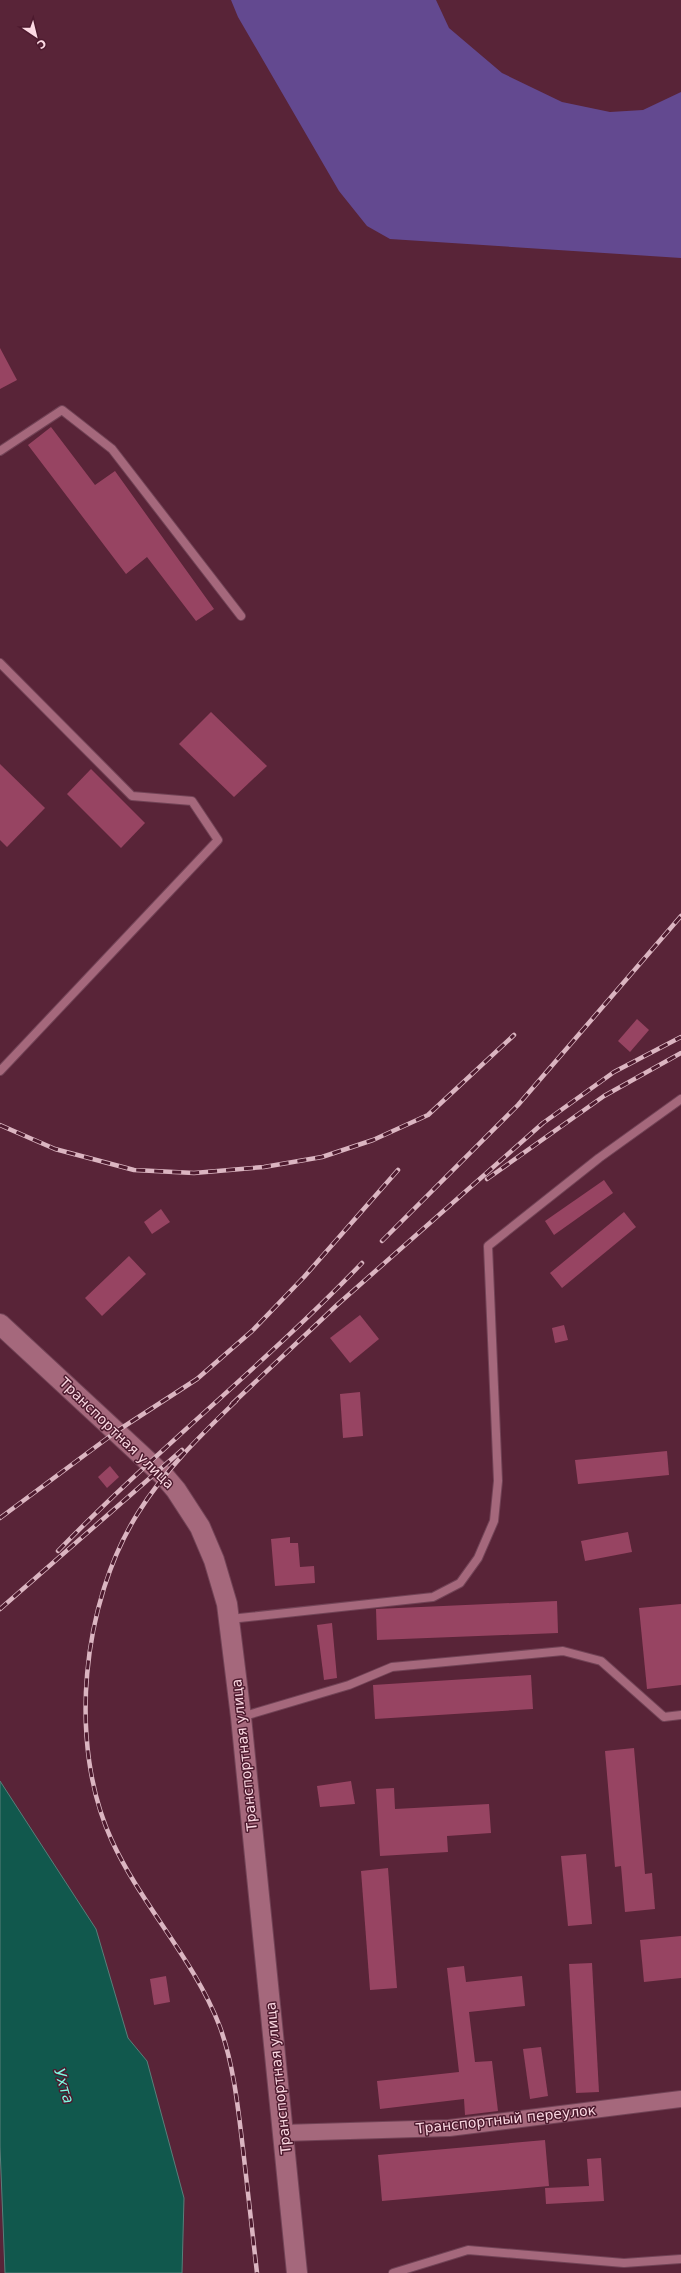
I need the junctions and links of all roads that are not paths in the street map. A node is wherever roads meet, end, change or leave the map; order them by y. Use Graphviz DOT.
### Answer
graph roads {
  1 [pos="0,451"];
  2 [pos="241,616"];
  3 [pos="0,663"];
  4 [pos="0,1072"];
  5 [pos="681,1099"];
  6 [pos="0,1324"];
  7 [pos="229,1619"];
  8 [pos="681,1715"];
  9 [pos="241,1717"];
  10 [pos="681,2099"];
  11 [pos="283,2133"];
  12 [pos="681,2260"];
  13 [pos="297,2273"];
  14 [pos="393,2273"];
  1 -- 2 [label="lane"];
  3 -- 4 [label="lane"];
  5 -- 7 [label="lane"];
  6 -- 7 [label="street, Транспортная улица"];
  7 -- 9 [label="street, Транспортная улица"];
  8 -- 9 [label="lane"];
  9 -- 11 [label="street, Транспортная улица"];
  10 -- 11 [label="street, Транспортный переулок"];
  11 -- 13 [label="street, Транспортная улица"];
  12 -- 14 [label="lane"];
}
